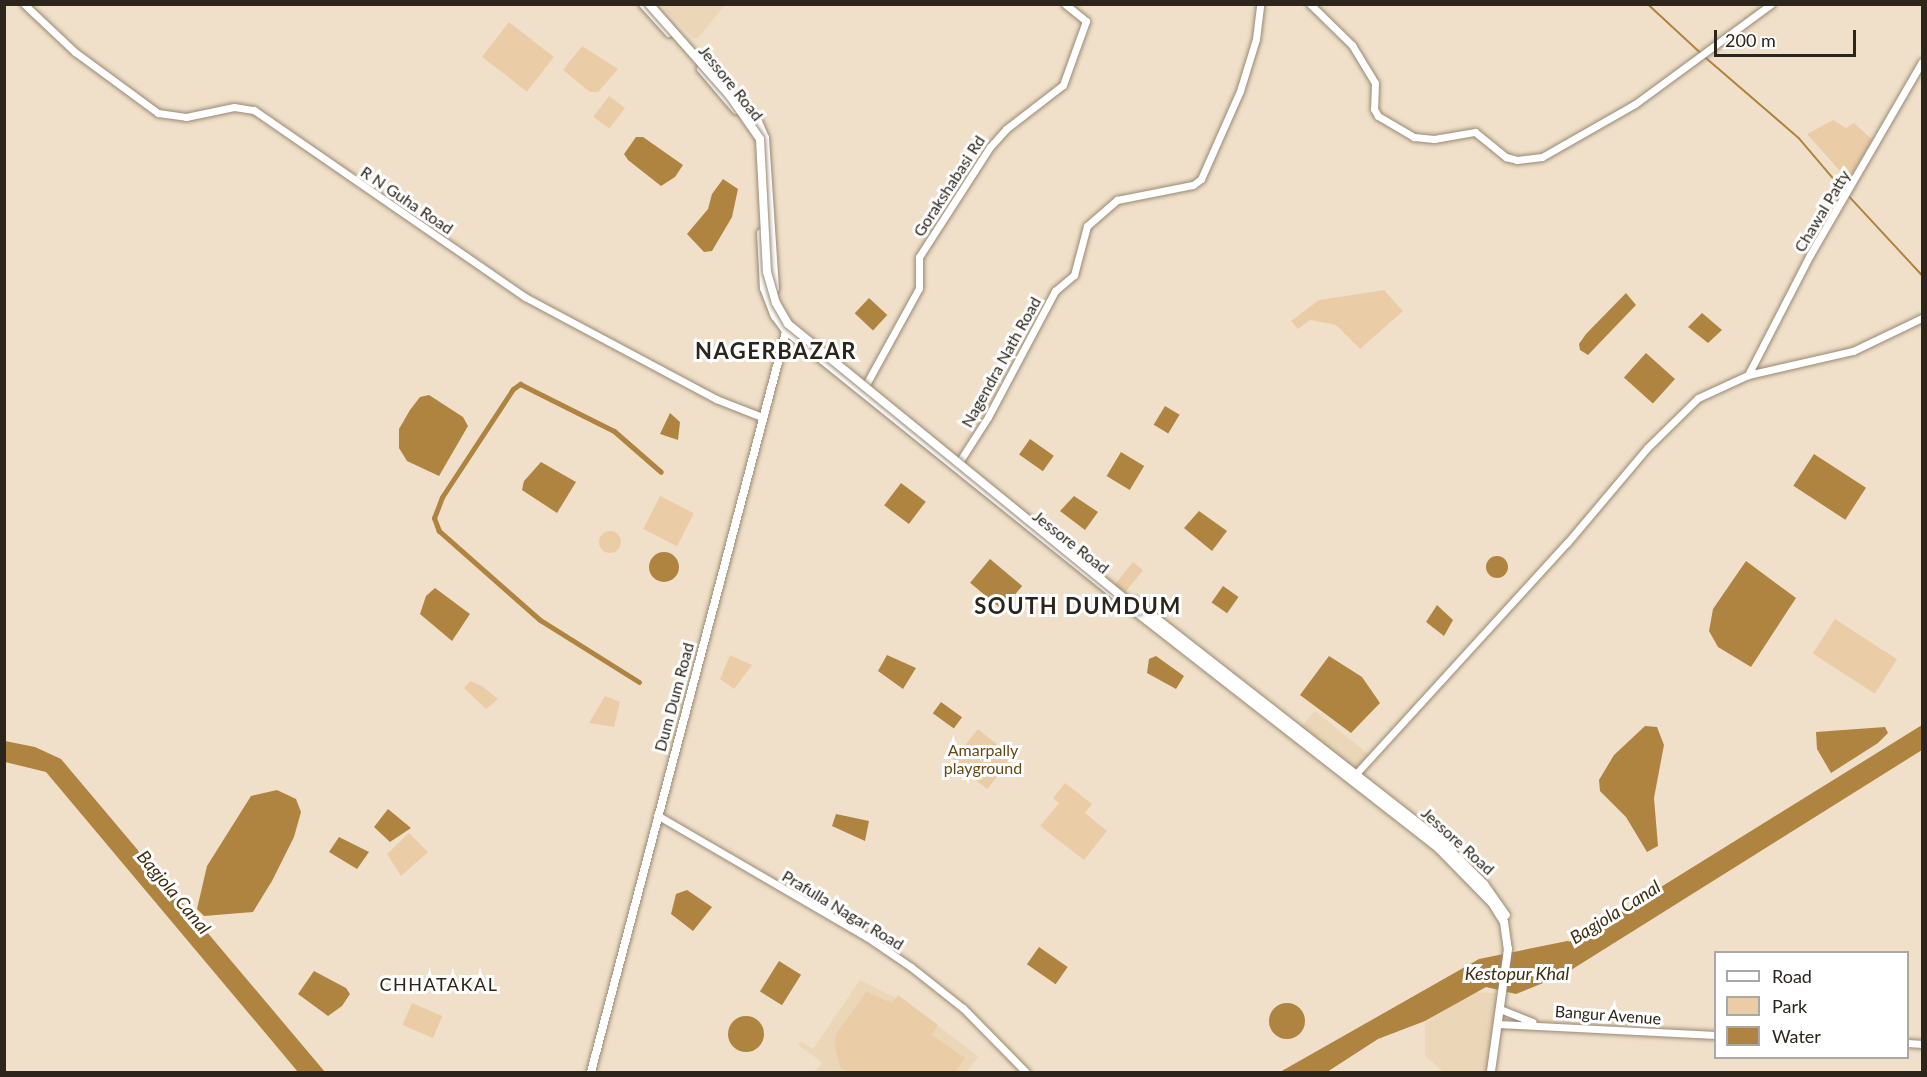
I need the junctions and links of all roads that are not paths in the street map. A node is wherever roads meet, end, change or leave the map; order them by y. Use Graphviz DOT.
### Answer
graph roads {
  1 [pos="24,4"];
  2 [pos="643,4"];
  3 [pos="651,4"];
  4 [pos="1065,4"];
  5 [pos="1260,4"];
  6 [pos="1310,4"];
  7 [pos="1771,4"];
  8 [pos="1923,62"];
  9 [pos="1923,318"];
  10 [pos="789,327"];
  11 [pos="1748,375"];
  12 [pos="866,386"];
  13 [pos="860,394"];
  14 [pos="762,417"];
  15 [pos="957,465"];
  16 [pos="1142,612"];
  17 [pos="1352,778"];
  18 [pos="657,815"];
  19 [pos="1503,1009"];
  20 [pos="1534,1023"];
  21 [pos="1501,1025"];
  22 [pos="1714,1035"];
  23 [pos="591,1072"];
  24 [pos="1026,1072"];
  25 [pos="1491,1072"];
  26 [pos="1496,1072"];
  1 -- 14 [label="street, R N Guha Road"];
  2 -- 10 [label="main road, Jessore Road"];
  3 -- 10 [label="main road, Jessore Road"];
  3 -- 16 [label="main road, bridge"];
  4 -- 12 [label="street, Gorakshabasi Rd"];
  5 -- 15 [label="street, Nagendra Nath Road"];
  6 -- 7 [label="street"];
  8 -- 11 [label="street, Chawal Patty"];
  9 -- 11 [label="street"];
  10 -- 12 [label="main road, Jessore Road"];
  10 -- 13 [label="main road, Jessore Road"];
  10 -- 14 [label="main road, Dum Dum Road"];
  11 -- 17 [label="street"];
  12 -- 13 [label="street, Gorakshabasi Rd"];
  12 -- 15 [label="main road, Jessore Road"];
  13 -- 15 [label="main road, Jessore Road"];
  14 -- 18 [label="main road, Dum Dum Road"];
  15 -- 16 [label="main road, Jessore Road"];
  16 -- 17 [label="main road, Jessore Road"];
  17 -- 19 [label="main road, Jessore Road"];
  18 -- 23 [label="main road, Dum Dum Road"];
  18 -- 24 [label="street, Prafulla Nagar Road"];
  19 -- 20 [label="street"];
  19 -- 21 [label="main road, Jessore Road"];
  20 -- 21 [label="street, Bangur Avenue"];
  20 -- 22 [label="street, Bangur Avenue"];
  21 -- 25 [label="main road"];
  21 -- 26 [label="main road"];
}
